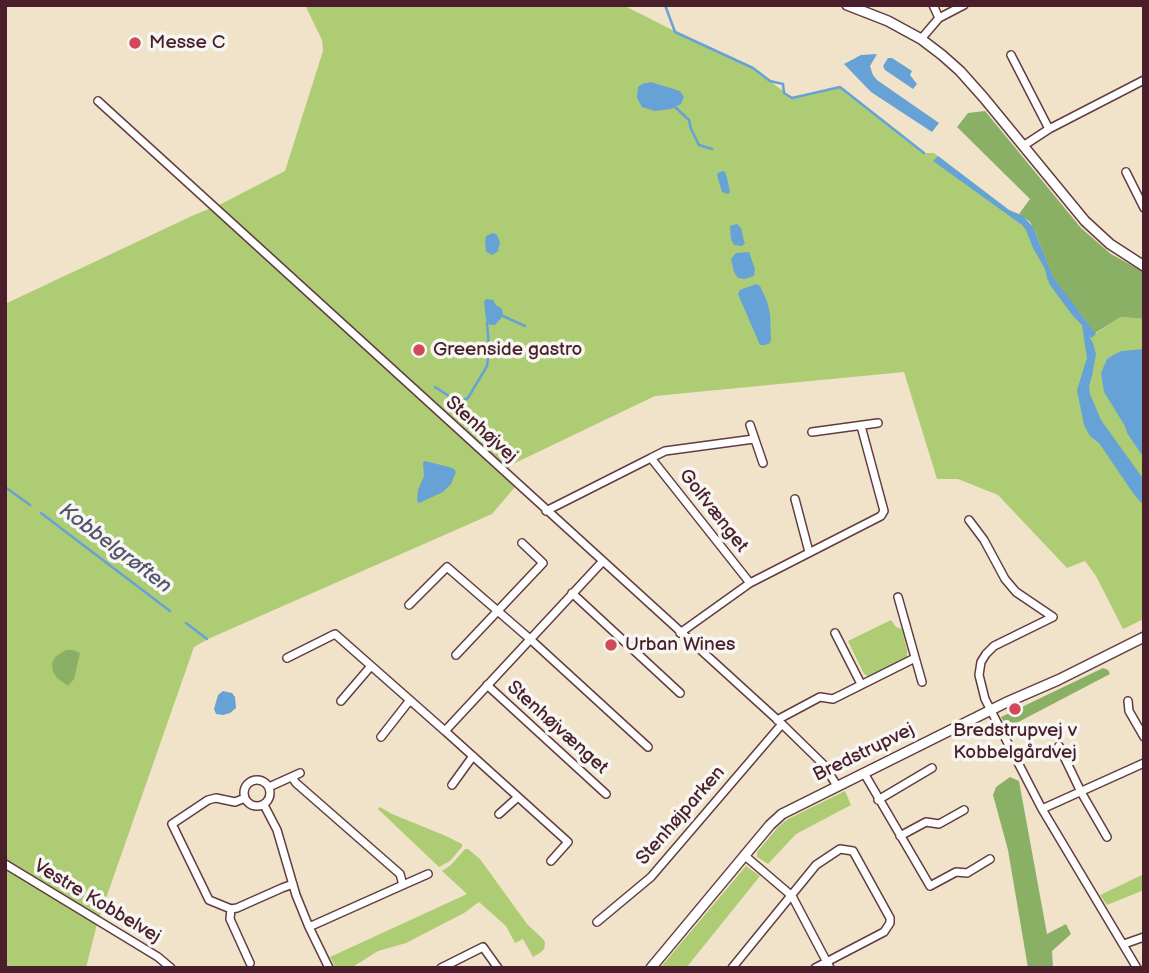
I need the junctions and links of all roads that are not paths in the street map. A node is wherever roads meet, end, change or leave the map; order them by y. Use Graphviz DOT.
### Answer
graph roads {
  1 [pos="847,5"];
  2 [pos="933,5"];
  3 [pos="964,5"];
  4 [pos="939,18"];
  5 [pos="921,39"];
  6 [pos="1012,55"];
  7 [pos="1144,80"];
  8 [pos="98,101"];
  9 [pos="1049,129"];
  10 [pos="1023,146"];
  11 [pos="1126,172"];
  12 [pos="1144,208"];
  13 [pos="1142,263"];
  14 [pos="878,423"];
  15 [pos="750,425"];
  16 [pos="861,426"];
  17 [pos="812,432"];
  18 [pos="754,439"];
  19 [pos="651,458"];
  20 [pos="763,463"];
  21 [pos="795,499"];
  22 [pos="546,511"];
  23 [pos="969,520"];
  24 [pos="522,543"];
  25 [pos="809,552"];
  26 [pos="603,562"];
  27 [pos="750,583"];
  28 [pos="572,593"];
  29 [pos="898,597"];
  30 [pos="409,605"];
  31 [pos="497,610"];
  32 [pos="680,633"];
  33 [pos="835,633"];
  34 [pos="1144,636"];
  35 [pos="530,639"];
  36 [pos="456,655"];
  37 [pos="287,658"];
  38 [pos="915,658"];
  39 [pos="372,666"];
  40 [pos="922,682"];
  41 [pos="861,684"];
  42 [pos="487,685"];
  43 [pos="680,693"];
  44 [pos="410,700"];
  45 [pos="341,701"];
  46 [pos="1128,701"];
  47 [pos="990,710"];
  48 [pos="780,722"];
  49 [pos="445,731"];
  50 [pos="382,737"];
  51 [pos="1144,737"];
  52 [pos="1059,746"];
  53 [pos="648,747"];
  54 [pos="473,756"];
  55 [pos="1144,763"];
  56 [pos="932,768"];
  57 [pos="864,773"];
  58 [pos="452,785"];
  59 [pos="837,786"];
  60 [pos="269,787"];
  61 [pos="1081,792"];
  62 [pos="606,794"];
  63 [pos="518,797"];
  64 [pos="245,798"];
  65 [pos="878,800"];
  66 [pos="264,805"];
  67 [pos="1042,809"];
  68 [pos="964,810"];
  69 [pos="499,814"];
  70 [pos="900,836"];
  71 [pos="1107,837"];
  72 [pos="744,855"];
  73 [pos="990,859"];
  74 [pos="551,861"];
  75 [pos="5,864"];
  76 [pos="428,874"];
  77 [pos="293,884"];
  78 [pos="403,885"];
  79 [pos="792,896"];
  80 [pos="231,909"];
  81 [pos="597,922"];
  82 [pos="309,927"];
  83 [pos="1144,936"];
  84 [pos="1124,944"];
  85 [pos="250,963"];
  86 [pos="828,965"];
  87 [pos="171,968"];
  88 [pos="329,968"];
  89 [pos="441,968"];
  90 [pos="498,968"];
  91 [pos="651,968"];
  92 [pos="732,968"];
  93 [pos="815,968"];
  94 [pos="1136,968"];
  1 -- 5 [label="street"];
  2 -- 4 [label="street"];
  3 -- 4 [label="street"];
  4 -- 5 [label="street"];
  5 -- 10 [label="street"];
  6 -- 9 [label="street"];
  7 -- 9 [label="street"];
  8 -- 22 [label="street, Stenhøjvej"];
  9 -- 10 [label="street"];
  10 -- 13 [label="street"];
  11 -- 12 [label="street"];
  14 -- 16 [label="street"];
  15 -- 18 [label="street"];
  16 -- 17 [label="street"];
  16 -- 25 [label="street"];
  18 -- 19 [label="street, Golfvænget"];
  18 -- 20 [label="street"];
  19 -- 22 [label="street, Golfvænget"];
  19 -- 27 [label="street, Golfvænget"];
  21 -- 25 [label="street"];
  22 -- 26 [label="street, Stenhøjvej"];
  23 -- 47 [label="street"];
  24 -- 31 [label="street"];
  25 -- 27 [label="street"];
  26 -- 28 [label="street, Stenhøjvænget"];
  26 -- 32 [label="street, Stenhøjvej"];
  27 -- 32 [label="street"];
  28 -- 35 [label="street, Stenhøjvænget"];
  28 -- 43 [label="street"];
  29 -- 38 [label="street"];
  30 -- 31 [label="street"];
  31 -- 35 [label="street"];
  31 -- 36 [label="street"];
  32 -- 48 [label="street, Stenhøjvej"];
  33 -- 41 [label="street"];
  34 -- 47 [label="street, Bredstrupvej"];
  35 -- 42 [label="street, Stenhøjvænget"];
  35 -- 53 [label="street"];
  37 -- 39 [label="street"];
  38 -- 40 [label="street"];
  38 -- 41 [label="street"];
  39 -- 44 [label="street"];
  39 -- 45 [label="street"];
  41 -- 48 [label="street"];
  42 -- 49 [label="street, Stenhøjvænget"];
  42 -- 62 [label="street, Stenhøjvænget"];
  44 -- 49 [label="street"];
  44 -- 50 [label="street"];
  46 -- 51 [label="street"];
  47 -- 57 [label="street, Bredstrupvej"];
  47 -- 67 [label="street"];
  48 -- 59 [label="street, Stenhøjvej"];
  48 -- 81 [label="street, Stenhøjparken"];
  49 -- 54 [label="street"];
  52 -- 61 [label="street"];
  54 -- 58 [label="street"];
  54 -- 63 [label="street"];
  55 -- 61 [label="street"];
  56 -- 65 [label="street"];
  57 -- 59 [label="street, Bredstrupvej"];
  57 -- 65 [label="street"];
  59 -- 72 [label="street, Bredstrupvej"];
  60 -- 64 [label="street"];
  60 -- 66 [label="street"];
  60 -- 78 [label="street"];
  61 -- 67 [label="street"];
  61 -- 71 [label="street"];
  63 -- 69 [label="street"];
  63 -- 74 [label="street"];
  64 -- 66 [label="street"];
  64 -- 80 [label="street"];
  65 -- 70 [label="street"];
  66 -- 77 [label="street"];
  67 -- 84 [label="street"];
  68 -- 70 [label="street"];
  70 -- 73 [label="street"];
  72 -- 79 [label="street"];
  72 -- 91 [label="street, Bredstrupvej"];
  75 -- 87 [label="street, Vestre Kobbelvej"];
  76 -- 78 [label="street"];
  77 -- 80 [label="street"];
  77 -- 82 [label="street"];
  78 -- 82 [label="street"];
  79 -- 86 [label="street"];
  79 -- 86 [label="street"];
  79 -- 92 [label="street"];
  80 -- 85 [label="street"];
  82 -- 88 [label="street"];
  83 -- 84 [label="street"];
  84 -- 94 [label="street"];
  86 -- 93 [label="street"];
  89 -- 90 [label="street"];
}
